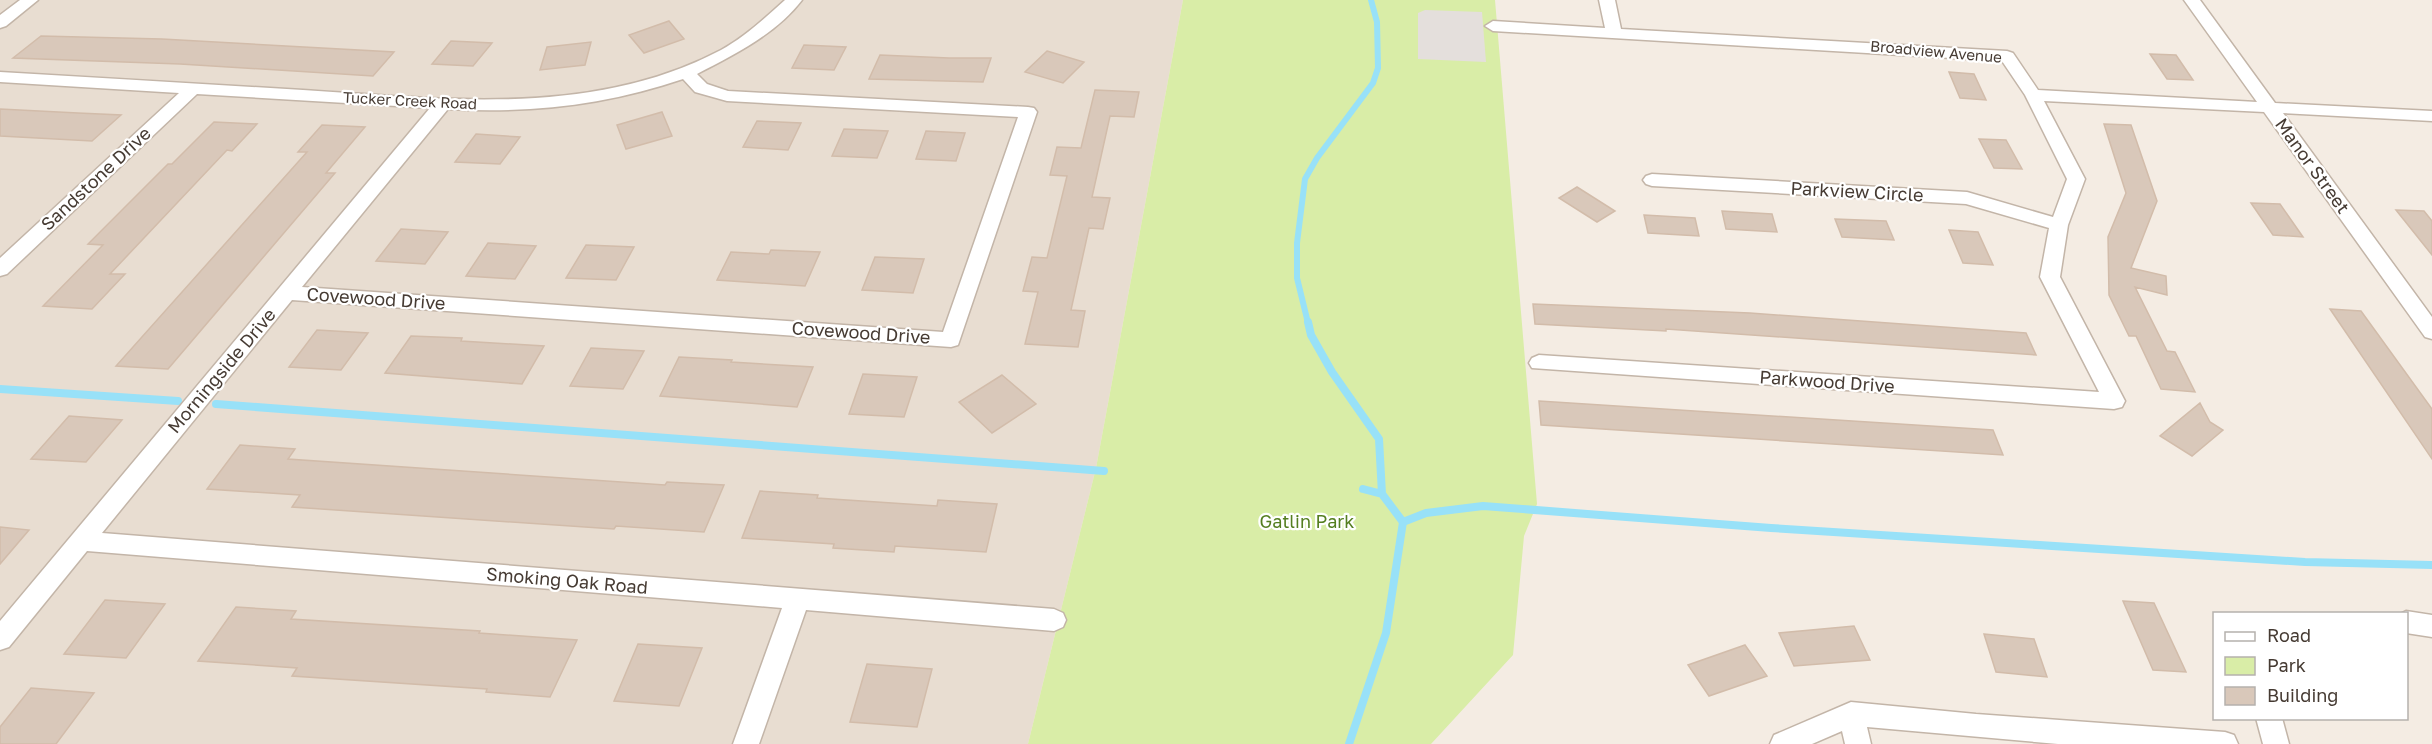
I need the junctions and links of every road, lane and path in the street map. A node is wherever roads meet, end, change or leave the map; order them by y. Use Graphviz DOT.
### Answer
graph roads {
  1 [pos="30,0"];
  2 [pos="794,0"];
  3 [pos="1607,0"];
  4 [pos="2192,0"];
  5 [pos="0,23"];
  6 [pos="1493,26"];
  7 [pos="1614,31"];
  8 [pos="685,71"];
  9 [pos="0,77"];
  10 [pos="193,89"];
  11 [pos="2033,95"];
  12 [pos="443,104"];
  13 [pos="2269,107"];
  14 [pos="2432,116"];
  15 [pos="1652,180"];
  16 [pos="2059,225"];
  17 [pos="0,270"];
  18 [pos="287,293"];
  19 [pos="2409,300"];
  20 [pos="2432,301"];
  21 [pos="2432,332"];
  22 [pos="1539,363"];
  23 [pos="81,541"];
  24 [pos="797,600"];
  25 [pos="1054,620"];
  26 [pos="2408,622"];
  27 [pos="2432,626"];
  28 [pos="0,639"];
  29 [pos="1851,714"];
  30 [pos="2270,720"];
  31 [pos="746,744"];
  32 [pos="1783,744"];
  33 [pos="1858,744"];
  34 [pos="2225,744"];
  35 [pos="2276,744"];
  1 -- 5 [label="street"];
  2 -- 8 [label="street, Tucker Creek Road"];
  3 -- 7 [label="street"];
  4 -- 13 [label="street, Manor Street"];
  6 -- 7 [label="street, Broadview Avenue"];
  7 -- 11 [label="street, Broadview Avenue"];
  8 -- 12 [label="street, Tucker Creek Road"];
  8 -- 18 [label="street, Covewood Drive"];
  9 -- 10 [label="street, Tucker Creek Road"];
  10 -- 12 [label="street, Tucker Creek Road"];
  10 -- 17 [label="street, Sandstone Drive"];
  11 -- 13 [label="street"];
  11 -- 16 [label="street"];
  12 -- 18 [label="street, Morningside Drive"];
  13 -- 14 [label="street"];
  13 -- 19 [label="street, Manor Street"];
  15 -- 16 [label="street, Parkview Circle"];
  16 -- 22 [label="street, Parkwood Drive"];
  18 -- 23 [label="street, Morningside Drive"];
  19 -- 20 [label="street"];
  19 -- 21 [label="street, Manor Street"];
  23 -- 24 [label="street, Smoking Oak Road"];
  23 -- 28 [label="street, Morningside Drive"];
  24 -- 25 [label="street, Smoking Oak Road"];
  24 -- 31 [label="street"];
  26 -- 27 [label="street"];
  29 -- 32 [label="street"];
  29 -- 33 [label="street"];
  29 -- 34 [label="street"];
  30 -- 35 [label="street"];
}
